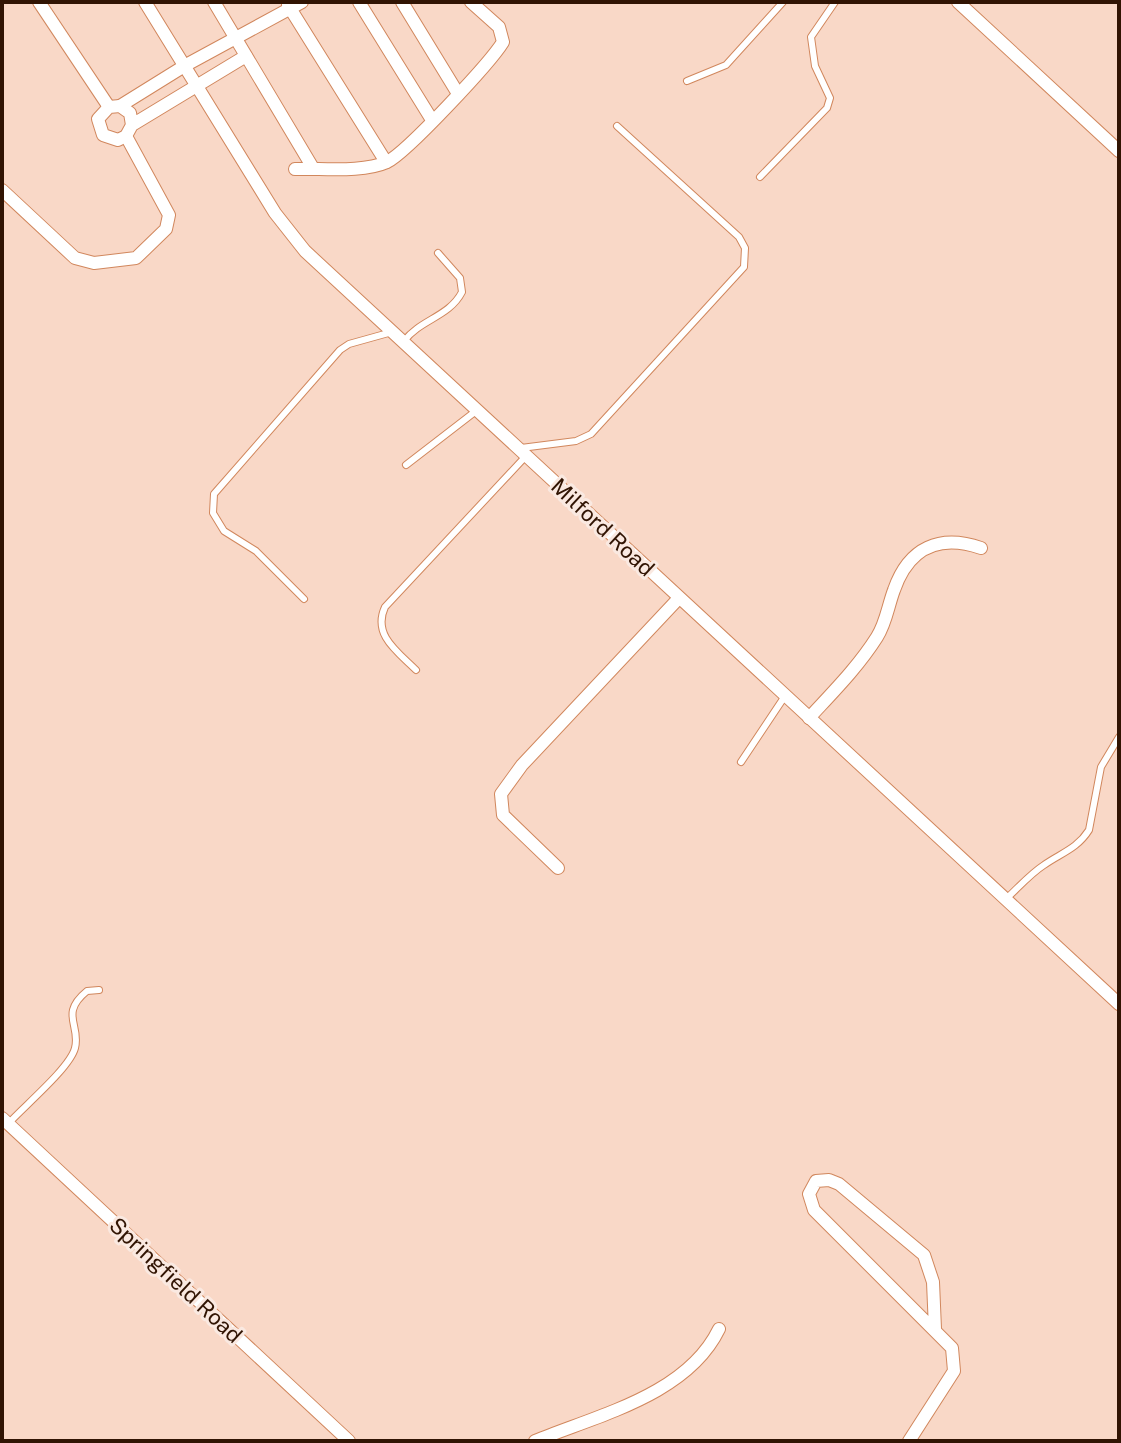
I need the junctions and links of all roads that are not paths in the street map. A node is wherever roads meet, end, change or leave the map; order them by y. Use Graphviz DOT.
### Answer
graph roads {
  1 [pos="39,2"];
  2 [pos="145,2"];
  3 [pos="214,2"];
  4 [pos="359,2"];
  5 [pos="402,2"];
  6 [pos="471,2"];
  7 [pos="783,2"];
  8 [pos="835,2"];
  9 [pos="958,2"];
  10 [pos="293,4"];
  11 [pos="237,40"];
  12 [pos="207,55"];
  13 [pos="246,56"];
  14 [pos="186,65"];
  15 [pos="218,73"];
  16 [pos="163,80"];
  17 [pos="687,81"];
  18 [pos="198,85"];
  19 [pos="457,92"];
  20 [pos="174,100"];
  21 [pos="115,106"];
  22 [pos="432,120"];
  23 [pos="617,126"];
  24 [pos="129,131"];
  25 [pos="1119,151"];
  26 [pos="386,162"];
  27 [pos="313,168"];
  28 [pos="295,169"];
  29 [pos="760,177"];
  30 [pos="2,190"];
  31 [pos="438,253"];
  32 [pos="399,336"];
  33 [pos="477,410"];
  34 [pos="522,452"];
  35 [pos="406,465"];
  36 [pos="981,548"];
  37 [pos="679,598"];
  38 [pos="304,599"];
  39 [pos="416,670"];
  40 [pos="785,696"];
  41 [pos="809,718"];
  42 [pos="1119,737"];
  43 [pos="741,762"];
  44 [pos="558,868"];
  45 [pos="1006,899"];
  46 [pos="99,990"];
  47 [pos="1119,1004"];
  48 [pos="5,1121"];
  49 [pos="719,1329"];
  50 [pos="935,1329"];
  51 [pos="349,1441"];
  52 [pos="535,1441"];
  53 [pos="909,1441"];
  1 -- 21 [label="street"];
  2 -- 14 [label="street, Milford Road"];
  3 -- 11 [label="street"];
  4 -- 22 [label="street"];
  5 -- 19 [label="street"];
  6 -- 19 [label="street"];
  7 -- 17 [label="lane"];
  8 -- 29 [label="lane"];
  9 -- 25 [label="street"];
  10 -- 11 [label="street"];
  10 -- 26 [label="street"];
  11 -- 12 [label="street"];
  11 -- 13 [label="street"];
  12 -- 14 [label="street"];
  12 -- 15 [label="street"];
  13 -- 15 [label="street"];
  13 -- 27 [label="street"];
  14 -- 16 [label="street"];
  14 -- 18 [label="street, Milford Road"];
  15 -- 18 [label="street"];
  16 -- 20 [label="street"];
  16 -- 21 [label="street"];
  18 -- 20 [label="street"];
  18 -- 32 [label="street, Milford Road"];
  19 -- 22 [label="street"];
  20 -- 24 [label="street"];
  21 -- 24 [label="street"];
  21 -- 24 [label="street"];
  22 -- 26 [label="street"];
  23 -- 34 [label="lane"];
  24 -- 30 [label="street"];
  26 -- 27 [label="street"];
  27 -- 28 [label="street"];
  31 -- 32 [label="lane"];
  32 -- 33 [label="street, Milford Road"];
  32 -- 38 [label="lane"];
  33 -- 34 [label="street, Milford Road"];
  33 -- 35 [label="lane"];
  34 -- 37 [label="street, Milford Road"];
  34 -- 39 [label="lane"];
  36 -- 41 [label="street"];
  37 -- 40 [label="street, Milford Road"];
  37 -- 44 [label="street"];
  40 -- 41 [label="street, Milford Road"];
  40 -- 43 [label="lane"];
  41 -- 45 [label="street, Milford Road"];
  42 -- 45 [label="lane"];
  45 -- 47 [label="street, Milford Road"];
  46 -- 48 [label="lane"];
  48 -- 51 [label="street, Springfield Road"];
  49 -- 52 [label="street"];
  50 -- 50 [label="street"];
  50 -- 53 [label="street"];
}
